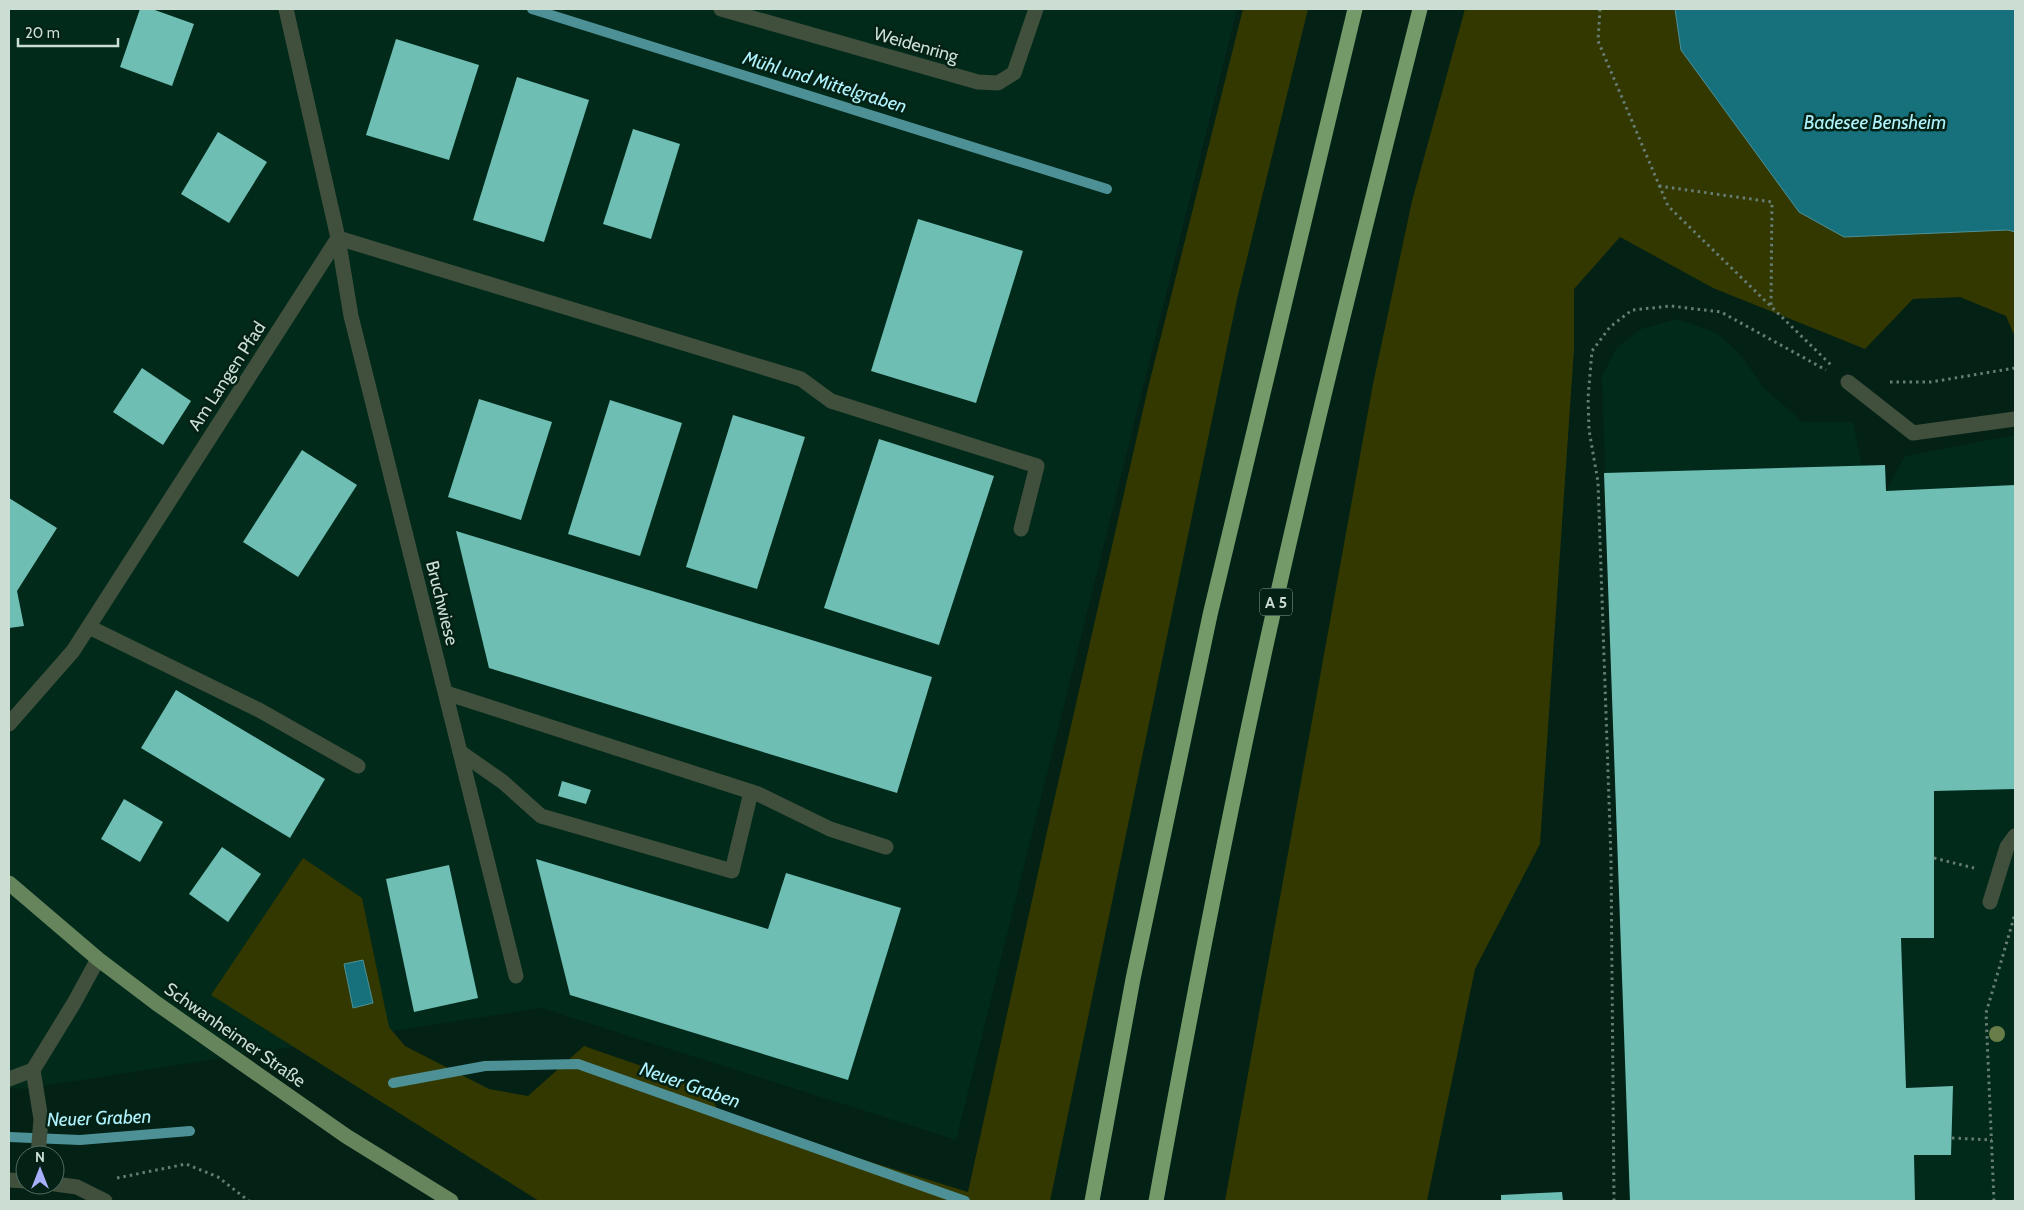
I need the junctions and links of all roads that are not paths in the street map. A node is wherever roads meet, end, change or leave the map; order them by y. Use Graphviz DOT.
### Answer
graph roads {
  1 [pos="286,9"];
  2 [pos="721,9"];
  3 [pos="1036,9"];
  4 [pos="1355,9"];
  5 [pos="1420,9"];
  6 [pos="742,12"];
  7 [pos="338,238"];
  8 [pos="1848,382"];
  9 [pos="2015,419"];
  10 [pos="1021,529"];
  11 [pos="89,627"];
  12 [pos="446,693"];
  13 [pos="9,724"];
  14 [pos="460,752"];
  15 [pos="358,766"];
  16 [pos="751,792"];
  17 [pos="2015,836"];
  18 [pos="886,847"];
  19 [pos="9,883"];
  20 [pos="1990,902"];
  21 [pos="98,959"];
  22 [pos="516,976"];
  23 [pos="33,1070"];
  24 [pos="9,1079"];
  25 [pos="39,1145"];
  26 [pos="65,1185"];
  27 [pos="106,1201"];
  28 [pos="451,1201"];
  29 [pos="1092,1201"];
  30 [pos="1156,1201"];
  1 -- 7 [label="street"];
  2 -- 6 [label="street, Weidenring"];
  3 -- 6 [label="street, Weidenring"];
  4 -- 29 [label="highway"];
  5 -- 30 [label="highway, A 5"];
  7 -- 10 [label="street"];
  7 -- 11 [label="street, Am Langen Pfad"];
  7 -- 12 [label="street, Bruchwiese"];
  8 -- 9 [label="street"];
  11 -- 13 [label="street, Am Langen Pfad"];
  11 -- 15 [label="street"];
  12 -- 14 [label="street, Bruchwiese"];
  12 -- 16 [label="street"];
  14 -- 16 [label="street"];
  14 -- 22 [label="street, Bruchwiese"];
  16 -- 18 [label="street"];
  17 -- 20 [label="street"];
  19 -- 21 [label="main road, Schwanheimer Straße"];
  21 -- 23 [label="street"];
  21 -- 28 [label="main road, Schwanheimer Straße"];
  23 -- 24 [label="street"];
  23 -- 25 [label="street"];
  26 -- 27 [label="street"];
}
